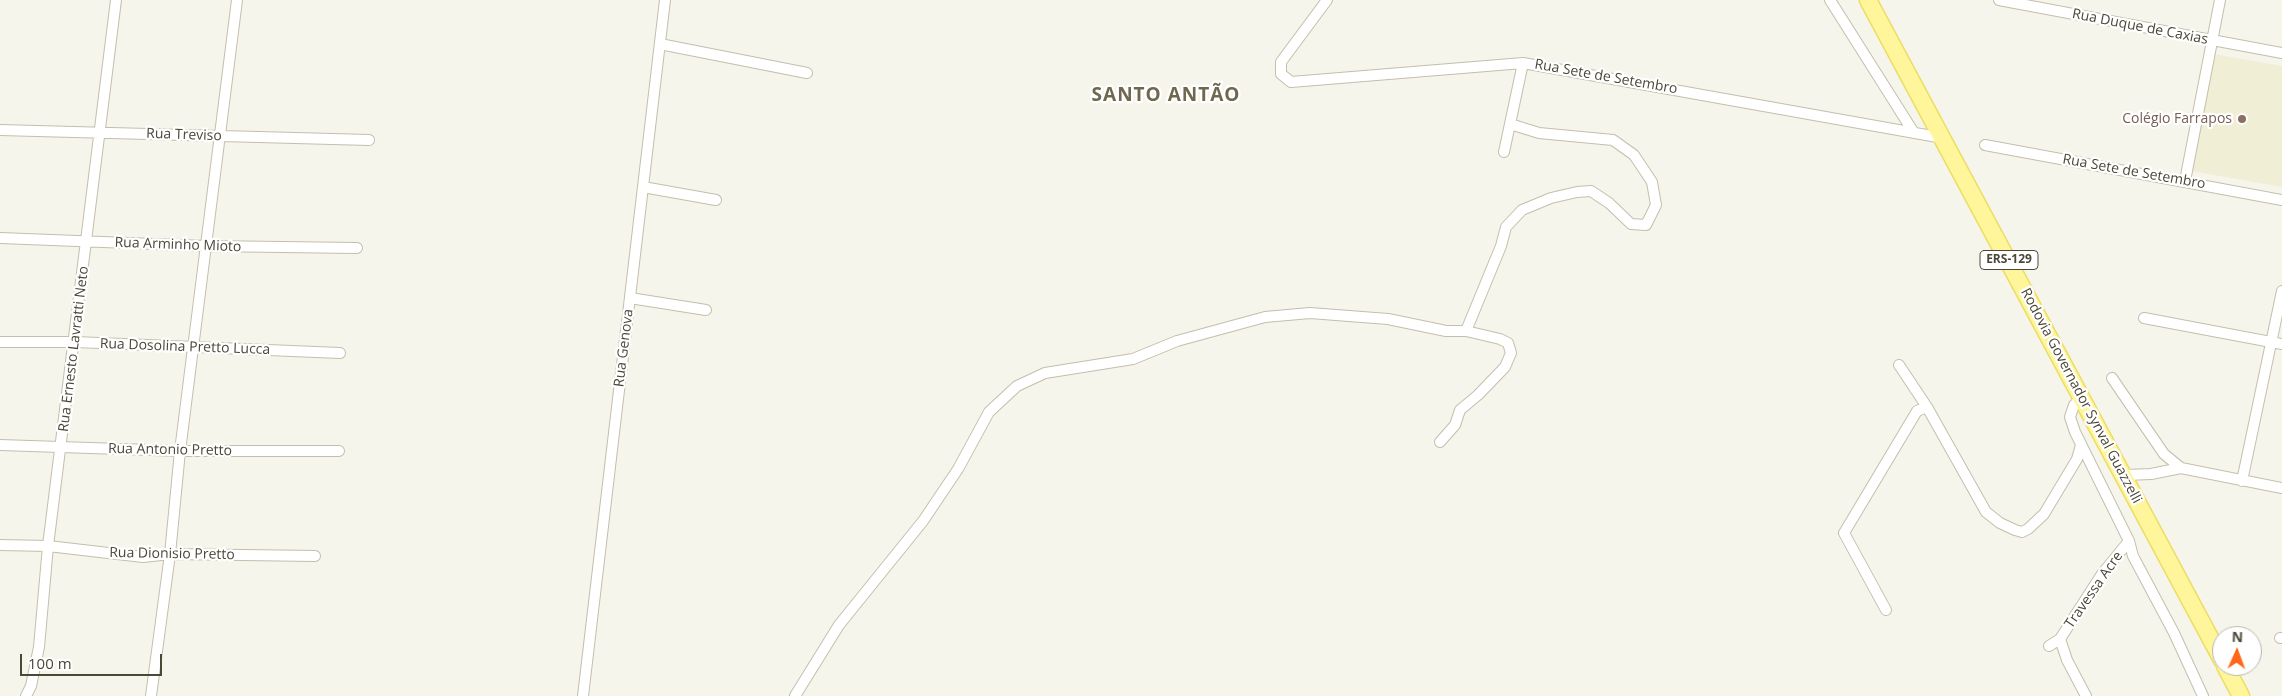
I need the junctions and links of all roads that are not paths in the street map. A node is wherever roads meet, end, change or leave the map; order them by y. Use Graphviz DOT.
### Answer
graph roads {
  1 [pos="116,0"];
  2 [pos="237,0"];
  3 [pos="665,0"];
  4 [pos="1327,0"];
  5 [pos="1830,0"];
  6 [pos="1868,0"];
  7 [pos="1999,0"];
  8 [pos="2220,0"];
  9 [pos="2212,41"];
  10 [pos="660,44"];
  11 [pos="2282,53"];
  12 [pos="1523,63"];
  13 [pos="807,73"];
  14 [pos="1510,124"];
  15 [pos="0,130"];
  16 [pos="99,133"];
  17 [pos="1914,133"];
  18 [pos="220,136"];
  19 [pos="1943,138"];
  20 [pos="369,140"];
  21 [pos="1985,145"];
  22 [pos="1504,152"];
  23 [pos="2185,181"];
  24 [pos="643,187"];
  25 [pos="716,200"];
  26 [pos="2282,200"];
  27 [pos="0,238"];
  28 [pos="86,242"];
  29 [pos="206,246"];
  30 [pos="357,248"];
  31 [pos="2282,291"];
  32 [pos="630,298"];
  33 [pos="706,310"];
  34 [pos="2144,318"];
  35 [pos="1466,332"];
  36 [pos="0,342"];
  37 [pos="75,342"];
  38 [pos="2277,343"];
  39 [pos="193,348"];
  40 [pos="340,353"];
  41 [pos="1899,365"];
  42 [pos="2112,378"];
  43 [pos="2082,397"];
  44 [pos="1927,407"];
  45 [pos="1440,442"];
  46 [pos="0,445"];
  47 [pos="2081,445"];
  48 [pos="61,447"];
  49 [pos="180,451"];
  50 [pos="339,451"];
  51 [pos="2181,468"];
  52 [pos="2125,475"];
  53 [pos="2242,481"];
  54 [pos="2282,488"];
  55 [pos="2129,541"];
  56 [pos="0,546"];
  57 [pos="48,546"];
  58 [pos="170,554"];
  59 [pos="315,556"];
  60 [pos="1886,610"];
  61 [pos="2060,639"];
  62 [pos="2212,641"];
  63 [pos="2049,646"];
  64 [pos="2230,676"];
  65 [pos="26,696"];
  66 [pos="151,696"];
  67 [pos="583,696"];
  68 [pos="794,696"];
  69 [pos="2086,696"];
  70 [pos="2203,696"];
  71 [pos="2241,696"];
  1 -- 16 [label="street, Rua Ernesto Lavratti Neto"];
  2 -- 18 [label="street"];
  3 -- 10 [label="street, Rua Genova"];
  4 -- 12 [label="street, Rua Sete de Setembro"];
  5 -- 17 [label="street"];
  6 -- 19 [label="main road, Rodovia Governador Synval Guazzelli / ERS-129"];
  7 -- 9 [label="street, Rua Duque de Caxias"];
  8 -- 9 [label="street"];
  9 -- 11 [label="street, Rua Duque de Caxias"];
  9 -- 23 [label="street"];
  10 -- 13 [label="street"];
  10 -- 24 [label="street, Rua Genova"];
  12 -- 14 [label="street"];
  12 -- 17 [label="street, Rua Sete de Setembro"];
  14 -- 22 [label="street"];
  14 -- 35 [label="street"];
  15 -- 16 [label="street, Rua Treviso"];
  16 -- 18 [label="street, Rua Treviso"];
  16 -- 28 [label="street, Rua Ernesto Lavratti Neto"];
  17 -- 19 [label="street, Rua Sete de Setembro"];
  18 -- 20 [label="street, Rua Treviso"];
  18 -- 29 [label="street"];
  19 -- 43 [label="main road, Rodovia Governador Synval Guazzelli / ERS-129"];
  21 -- 23 [label="street, Rua Sete de Setembro"];
  23 -- 26 [label="street, Rua Sete de Setembro"];
  24 -- 25 [label="street"];
  24 -- 32 [label="street, Rua Genova"];
  27 -- 28 [label="street, Rua Arminho Mioto"];
  28 -- 29 [label="street, Rua Arminho Mioto"];
  28 -- 37 [label="street, Rua Ernesto Lavratti Neto"];
  29 -- 30 [label="street, Rua Arminho Mioto"];
  29 -- 39 [label="street"];
  31 -- 38 [label="street"];
  32 -- 33 [label="street"];
  32 -- 67 [label="street, Rua Genova"];
  34 -- 38 [label="street"];
  35 -- 45 [label="street"];
  35 -- 68 [label="street"];
  36 -- 37 [label="street, Rua Dosolina Pretto Lucca"];
  37 -- 39 [label="street, Rua Dosolina Pretto Lucca"];
  37 -- 48 [label="street, Rua Ernesto Lavratti Neto"];
  38 -- 53 [label="street"];
  39 -- 40 [label="street, Rua Dosolina Pretto Lucca"];
  39 -- 49 [label="street"];
  41 -- 44 [label="street"];
  42 -- 51 [label="street"];
  43 -- 47 [label="street"];
  43 -- 52 [label="main road, Rodovia Governador Synval Guazzelli / ERS-129"];
  44 -- 47 [label="street"];
  44 -- 60 [label="street"];
  46 -- 48 [label="street, Rua Antonio Pretto"];
  47 -- 55 [label="street"];
  48 -- 49 [label="street, Rua Antonio Pretto"];
  48 -- 57 [label="street, Rua Ernesto Lavratti Neto"];
  49 -- 50 [label="street, Rua Antonio Pretto"];
  49 -- 58 [label="street"];
  51 -- 52 [label="street"];
  51 -- 53 [label="street"];
  52 -- 62 [label="main road, Rodovia Governador Synval Guazzelli / ERS-129"];
  53 -- 54 [label="street"];
  55 -- 61 [label="street, Travessa Acre"];
  55 -- 70 [label="street"];
  56 -- 57 [label="street, Rua Dionisio Pretto"];
  57 -- 58 [label="street, Rua Dionisio Pretto"];
  57 -- 65 [label="street, Rua Ernesto Lavratti Neto"];
  58 -- 59 [label="street, Rua Dionisio Pretto"];
  58 -- 66 [label="street"];
  61 -- 63 [label="street, Travessa Acre"];
  61 -- 69 [label="street, Travessa Acre"];
  64 -- 71 [label="main road"];
}
